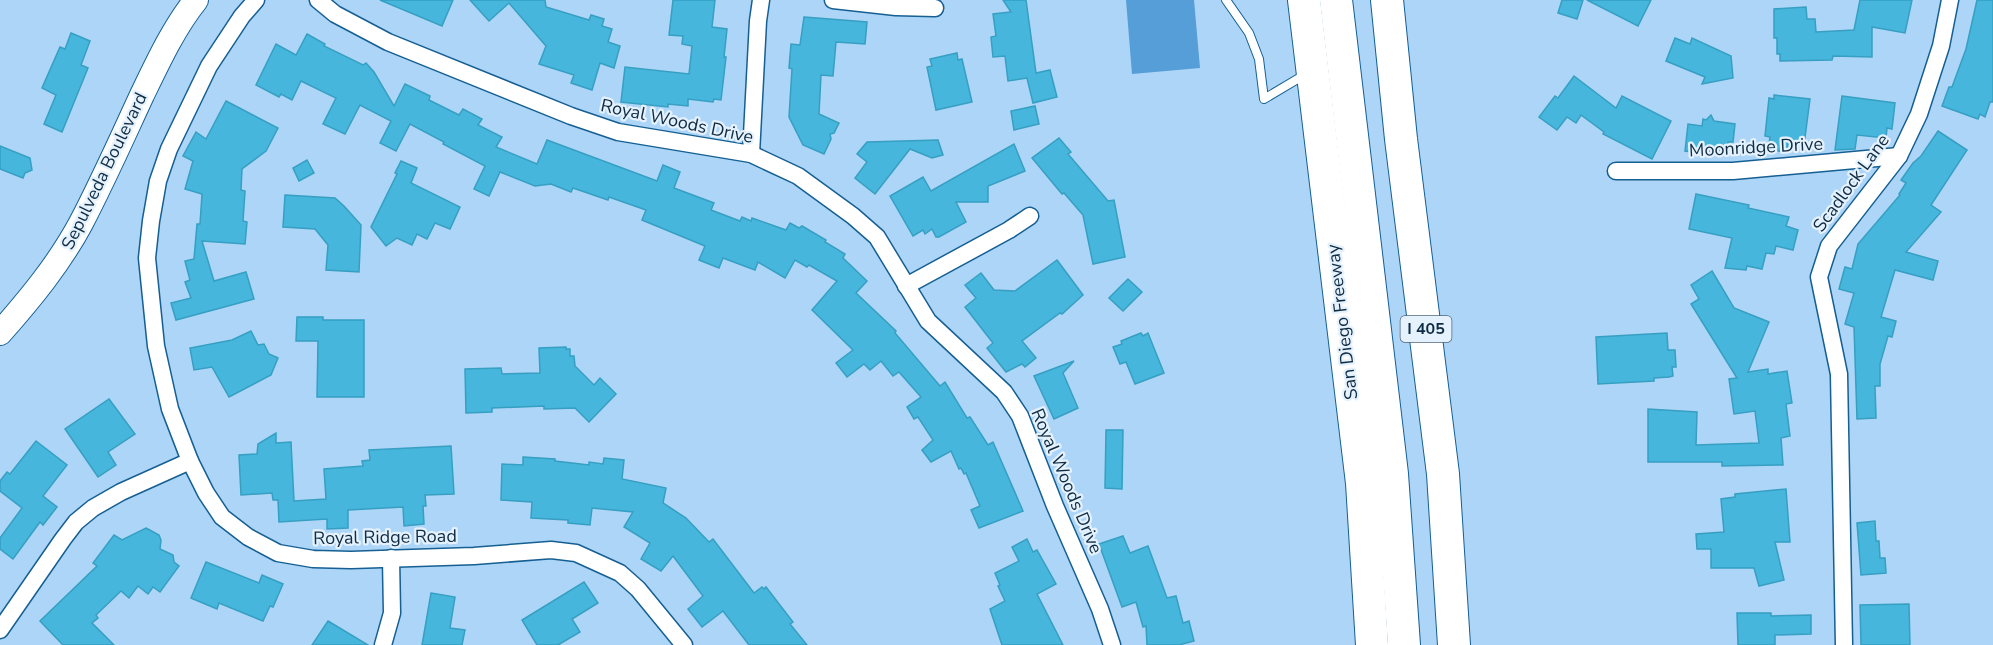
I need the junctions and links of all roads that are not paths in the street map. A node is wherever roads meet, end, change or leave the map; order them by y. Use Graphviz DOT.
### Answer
graph roads {
  1 [pos="196,0"];
  2 [pos="256,0"];
  3 [pos="318,0"];
  4 [pos="761,0"];
  5 [pos="833,0"];
  6 [pos="1226,0"];
  7 [pos="1304,0"];
  8 [pos="1336,0"];
  9 [pos="1950,0"];
  10 [pos="1382,5"];
  11 [pos="935,8"];
  12 [pos="1311,70"];
  13 [pos="751,154"];
  14 [pos="1899,156"];
  15 [pos="1616,171"];
  16 [pos="1030,216"];
  17 [pos="906,286"];
  18 [pos="0,333"];
  19 [pos="190,461"];
  20 [pos="391,558"];
  21 [pos="0,630"];
  22 [pos="382,645"];
  23 [pos="684,645"];
  24 [pos="1112,645"];
  25 [pos="1372,645"];
  26 [pos="1404,645"];
  27 [pos="1454,645"];
  28 [pos="1844,645"];
  1 -- 18 [label="main road, Sepulveda Boulevard"];
  2 -- 19 [label="street, Royal Ridge Road"];
  3 -- 13 [label="street, Royal Woods Drive"];
  4 -- 13 [label="street"];
  5 -- 11 [label="street"];
  6 -- 12 [label="lane"];
  7 -- 12 [label="highway, San Diego Freeway"];
  8 -- 26 [label="highway"];
  9 -- 14 [label="street, Scadlock Lane"];
  10 -- 27 [label="highway, I 405"];
  12 -- 25 [label="highway, San Diego Freeway"];
  13 -- 17 [label="street, Royal Woods Drive"];
  14 -- 15 [label="street, Moonridge Drive"];
  14 -- 28 [label="street, Scadlock Lane"];
  16 -- 17 [label="street"];
  17 -- 24 [label="street, Royal Woods Drive"];
  19 -- 20 [label="street, Royal Ridge Road"];
  19 -- 21 [label="street"];
  20 -- 22 [label="street"];
  20 -- 23 [label="street, Royal Ridge Road"];
}
